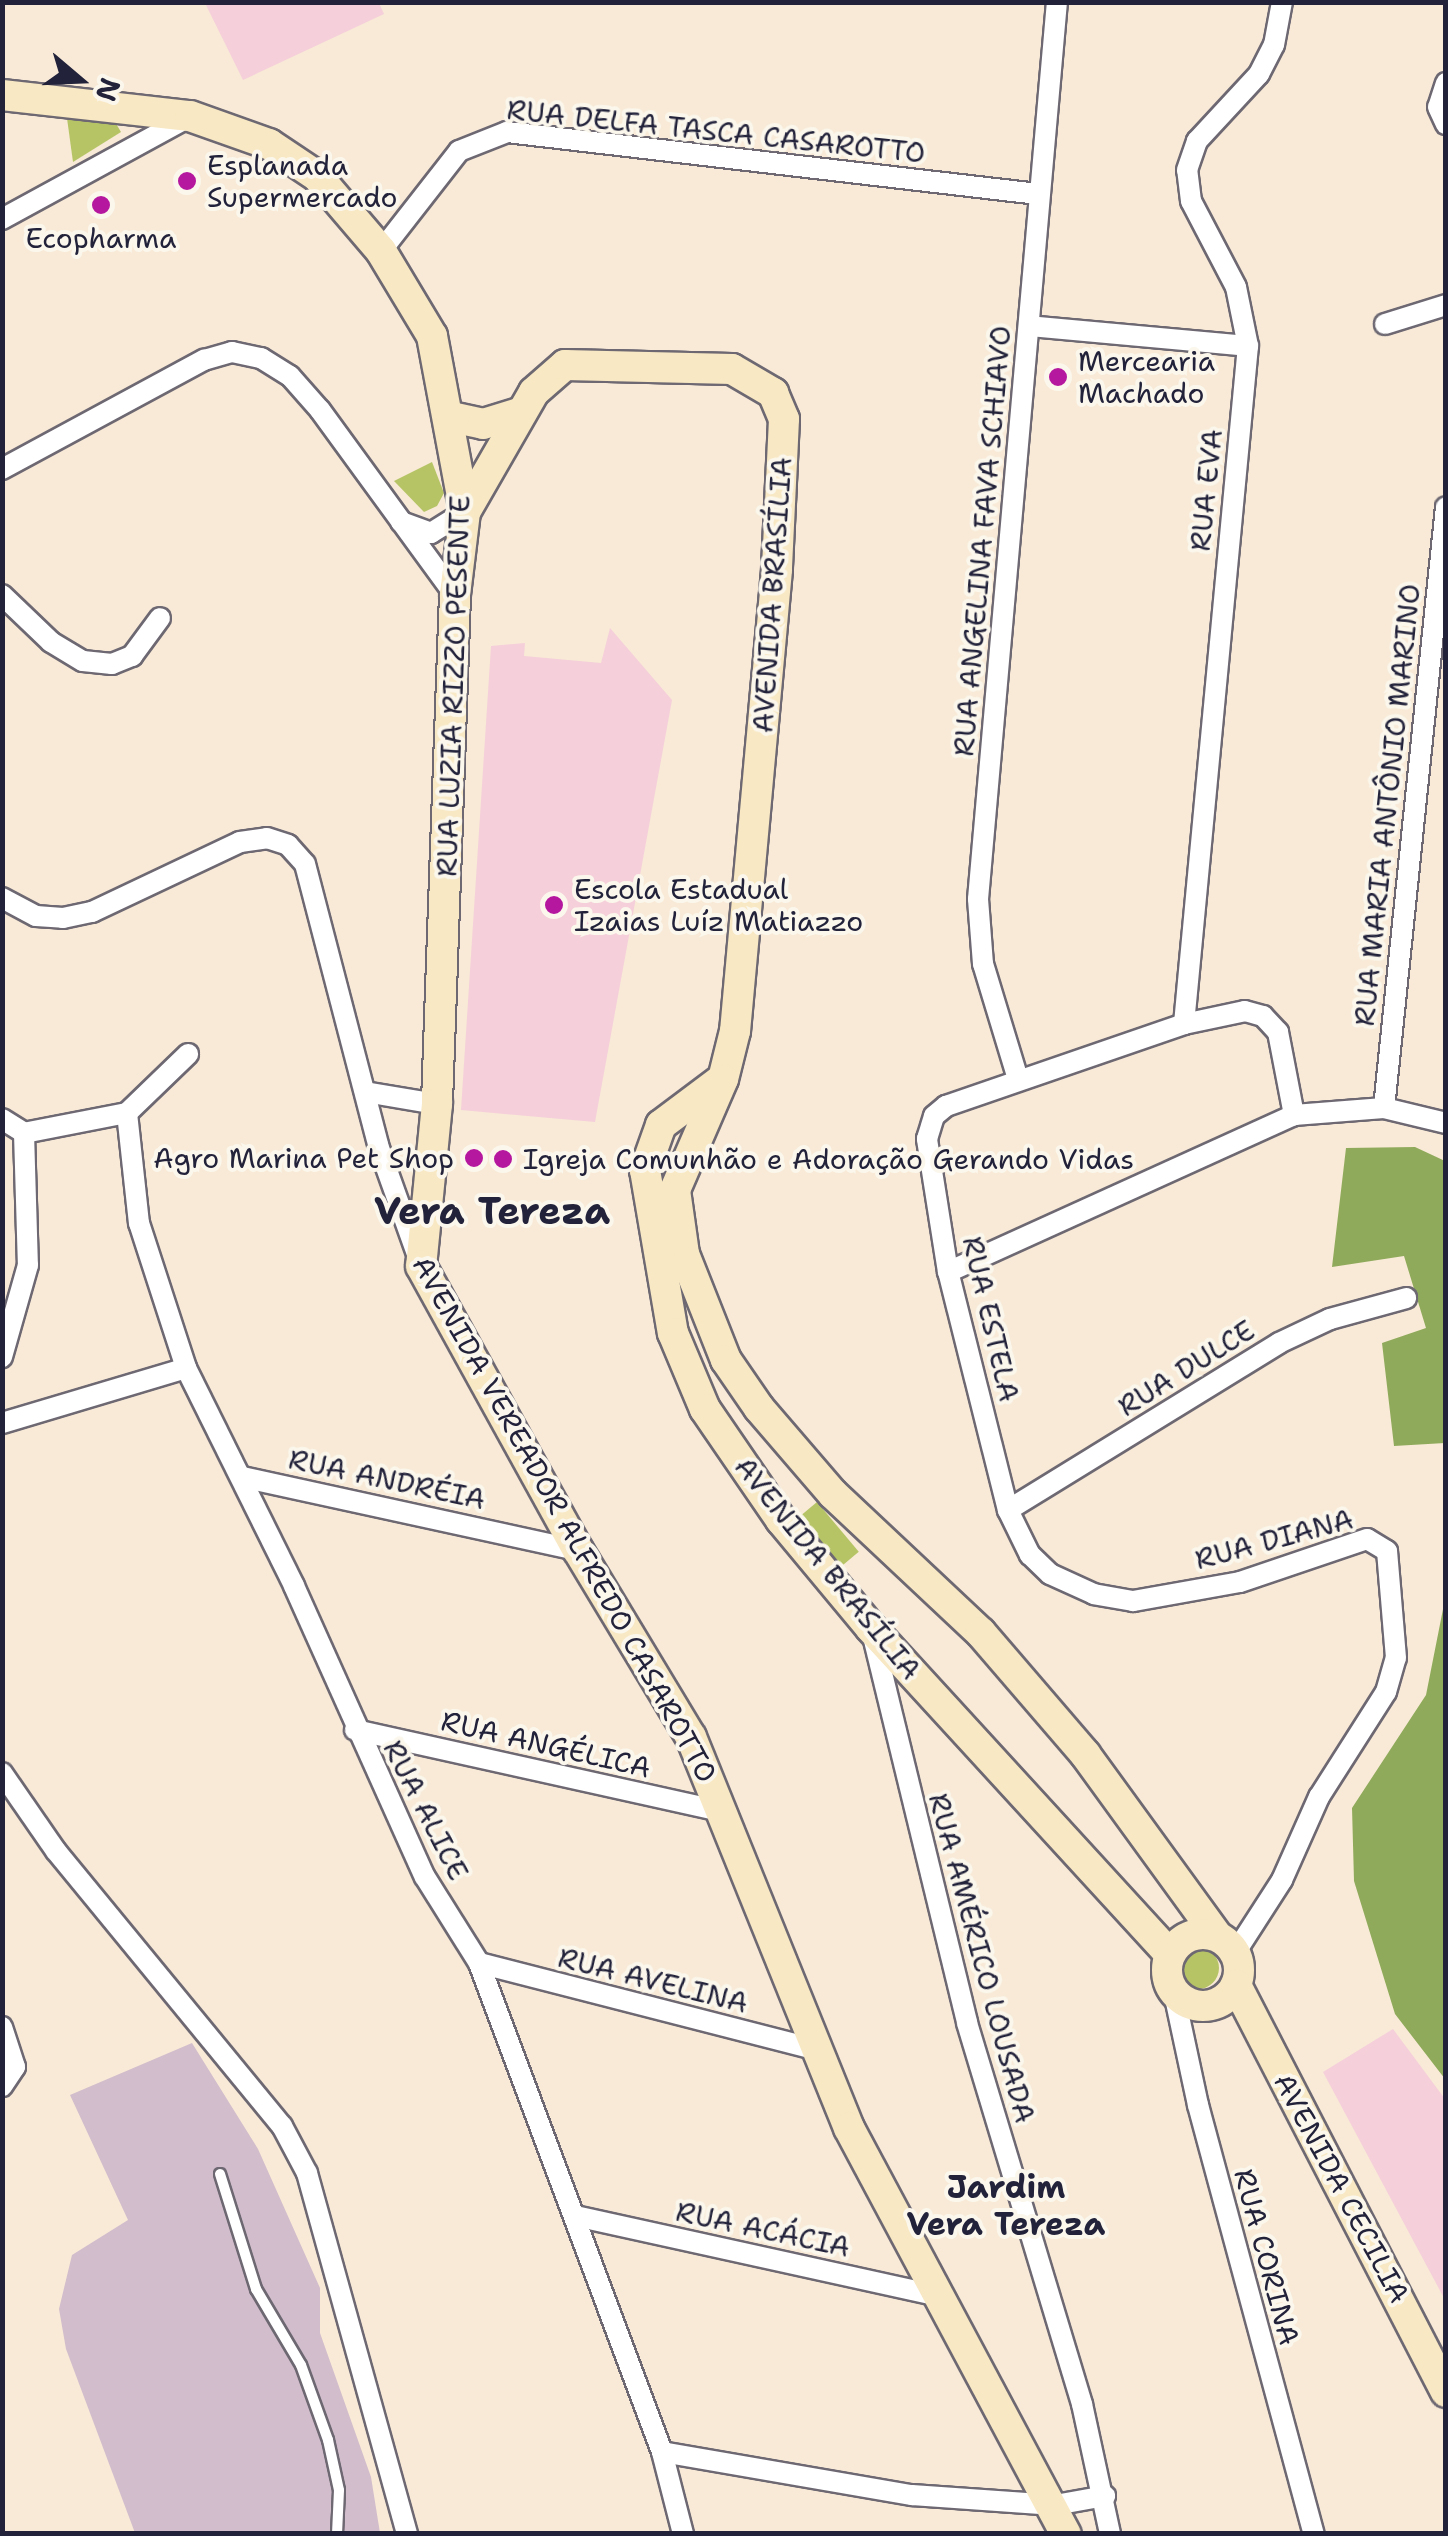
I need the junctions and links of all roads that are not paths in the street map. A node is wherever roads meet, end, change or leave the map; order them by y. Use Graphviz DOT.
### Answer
graph roads {
  1 [pos="1057,2"];
  2 [pos="1282,2"];
  3 [pos="1446,83"];
  4 [pos="2,94"];
  5 [pos="190,116"];
  6 [pos="1446,124"];
  7 [pos="1038,194"];
  8 [pos="2,219"];
  9 [pos="381,251"];
  10 [pos="1446,306"];
  11 [pos="1385,324"];
  12 [pos="1028,326"];
  13 [pos="1248,346"];
  14 [pos="520,413"];
  15 [pos="450,417"];
  16 [pos="2,469"];
  17 [pos="1446,507"];
  18 [pos="465,512"];
  19 [pos="399,521"];
  20 [pos="2,595"];
  21 [pos="455,595"];
  22 [pos="160,618"];
  23 [pos="2,898"];
  24 [pos="1184,1024"];
  25 [pos="188,1054"];
  26 [pos="1018,1079"];
  27 [pos="364,1092"];
  28 [pos="437,1104"];
  29 [pos="1384,1108"];
  30 [pos="127,1113"];
  31 [pos="1294,1115"];
  32 [pos="2,1119"];
  33 [pos="1446,1124"];
  34 [pos="24,1133"];
  35 [pos="662,1195"];
  36 [pos="421,1266"];
  37 [pos="948,1272"];
  38 [pos="1406,1298"];
  39 [pos="2,1356"];
  40 [pos="186,1368"];
  41 [pos="2,1423"];
  42 [pos="242,1476"];
  43 [pos="1008,1510"];
  44 [pos="578,1550"];
  45 [pos="870,1626"];
  46 [pos="355,1730"];
  47 [pos="2,1773"];
  48 [pos="724,1812"];
  49 [pos="1226,1945"];
  50 [pos="1170,1954"];
  51 [pos="479,1963"];
  52 [pos="1236,1985"];
  53 [pos="1174,1992"];
  54 [pos="2,2027"];
  55 [pos="814,2049"];
  56 [pos="3,2086"];
  57 [pos="220,2174"];
  58 [pos="575,2216"];
  59 [pos="938,2296"];
  60 [pos="1446,2392"];
  61 [pos="662,2452"];
  62 [pos="1104,2496"];
  63 [pos="1060,2519"];
  64 [pos="337,2534"];
  65 [pos="407,2534"];
  66 [pos="683,2534"];
  67 [pos="1110,2534"];
  68 [pos="1314,2534"];
  1 -- 7 [label="street, RUA ANGELINA FAVA SCHIAVO"];
  2 -- 13 [label="street, RUA EVA"];
  3 -- 6 [label="street"];
  4 -- 5 [label="street, RUA LUZIA RIZZO PESENTE"];
  5 -- 8 [label="street"];
  5 -- 9 [label="street, RUA LUZIA RIZZO PESENTE"];
  7 -- 9 [label="street, RUA DELFA TASCA CASAROTTO"];
  7 -- 12 [label="street, RUA ANGELINA FAVA SCHIAVO"];
  9 -- 15 [label="street, RUA LUZIA RIZZO PESENTE"];
  10 -- 11 [label="street"];
  12 -- 13 [label="street"];
  12 -- 26 [label="street, RUA ANGELINA FAVA SCHIAVO"];
  13 -- 24 [label="street, RUA EVA"];
  14 -- 15 [label="street"];
  14 -- 18 [label="street, AVENIDA BRASÍLIA"];
  14 -- 35 [label="street, AVENIDA BRASÍLIA"];
  15 -- 18 [label="street, RUA LUZIA RIZZO PESENTE"];
  16 -- 19 [label="street"];
  17 -- 29 [label="street, RUA MARIA ANTÔNIO MARINO"];
  18 -- 19 [label="street"];
  18 -- 21 [label="street, RUA LUZIA RIZZO PESENTE"];
  19 -- 21 [label="street"];
  20 -- 22 [label="street"];
  21 -- 28 [label="street, RUA LUZIA RIZZO PESENTE"];
  23 -- 27 [label="street, AVENIDA VEREADOR ALFREDO CASAROTTO"];
  24 -- 26 [label="street"];
  24 -- 31 [label="street"];
  25 -- 30 [label="street"];
  26 -- 37 [label="street, RUA ESTELA"];
  27 -- 28 [label="street"];
  27 -- 36 [label="street, AVENIDA VEREADOR ALFREDO CASAROTTO"];
  28 -- 36 [label="street, RUA LUZIA RIZZO PESENTE"];
  29 -- 31 [label="street"];
  29 -- 33 [label="street"];
  30 -- 34 [label="street"];
  30 -- 40 [label="street, RUA ALICE"];
  31 -- 37 [label="street"];
  32 -- 34 [label="street"];
  34 -- 39 [label="street"];
  35 -- 45 [label="street, AVENIDA BRASÍLIA"];
  35 -- 49 [label="street, AVENIDA BRASÍLIA"];
  36 -- 44 [label="street, AVENIDA VEREADOR ALFREDO CASAROTTO"];
  37 -- 43 [label="street, RUA ESTELA"];
  38 -- 43 [label="street, RUA DULCE"];
  40 -- 41 [label="street"];
  40 -- 42 [label="street, RUA ALICE"];
  42 -- 44 [label="street, RUA ANDRÉIA"];
  42 -- 46 [label="street, RUA ALICE"];
  43 -- 49 [label="street, RUA DIANA"];
  44 -- 48 [label="street, AVENIDA VEREADOR ALFREDO CASAROTTO"];
  45 -- 50 [label="street, AVENIDA BRASÍLIA"];
  45 -- 62 [label="street, RUA AMÉRICO LOUSADA"];
  46 -- 48 [label="street, RUA ANGÉLICA"];
  46 -- 51 [label="street, RUA ALICE"];
  47 -- 65 [label="street"];
  48 -- 55 [label="street, AVENIDA VEREADOR ALFREDO CASAROTTO"];
  49 -- 50 [label="street"];
  49 -- 52 [label="street"];
  50 -- 53 [label="street"];
  51 -- 55 [label="street, RUA AVELINA"];
  51 -- 58 [label="street, RUA ALICE"];
  52 -- 53 [label="street"];
  52 -- 60 [label="street, AVENIDA CECILIA"];
  53 -- 68 [label="street, RUA CORINA"];
  54 -- 56 [label="street"];
  55 -- 59 [label="street, AVENIDA VEREADOR ALFREDO CASAROTTO"];
  57 -- 64 [label="lane"];
  58 -- 59 [label="street, RUA ACÁCIA"];
  58 -- 61 [label="street, RUA ALICE"];
  59 -- 63 [label="street, AVENIDA VEREADOR ALFREDO CASAROTTO"];
  61 -- 63 [label="street"];
  61 -- 66 [label="street, RUA ALICE"];
  62 -- 63 [label="street"];
  62 -- 67 [label="street, RUA AMÉRICO LOUSADA"];
}
